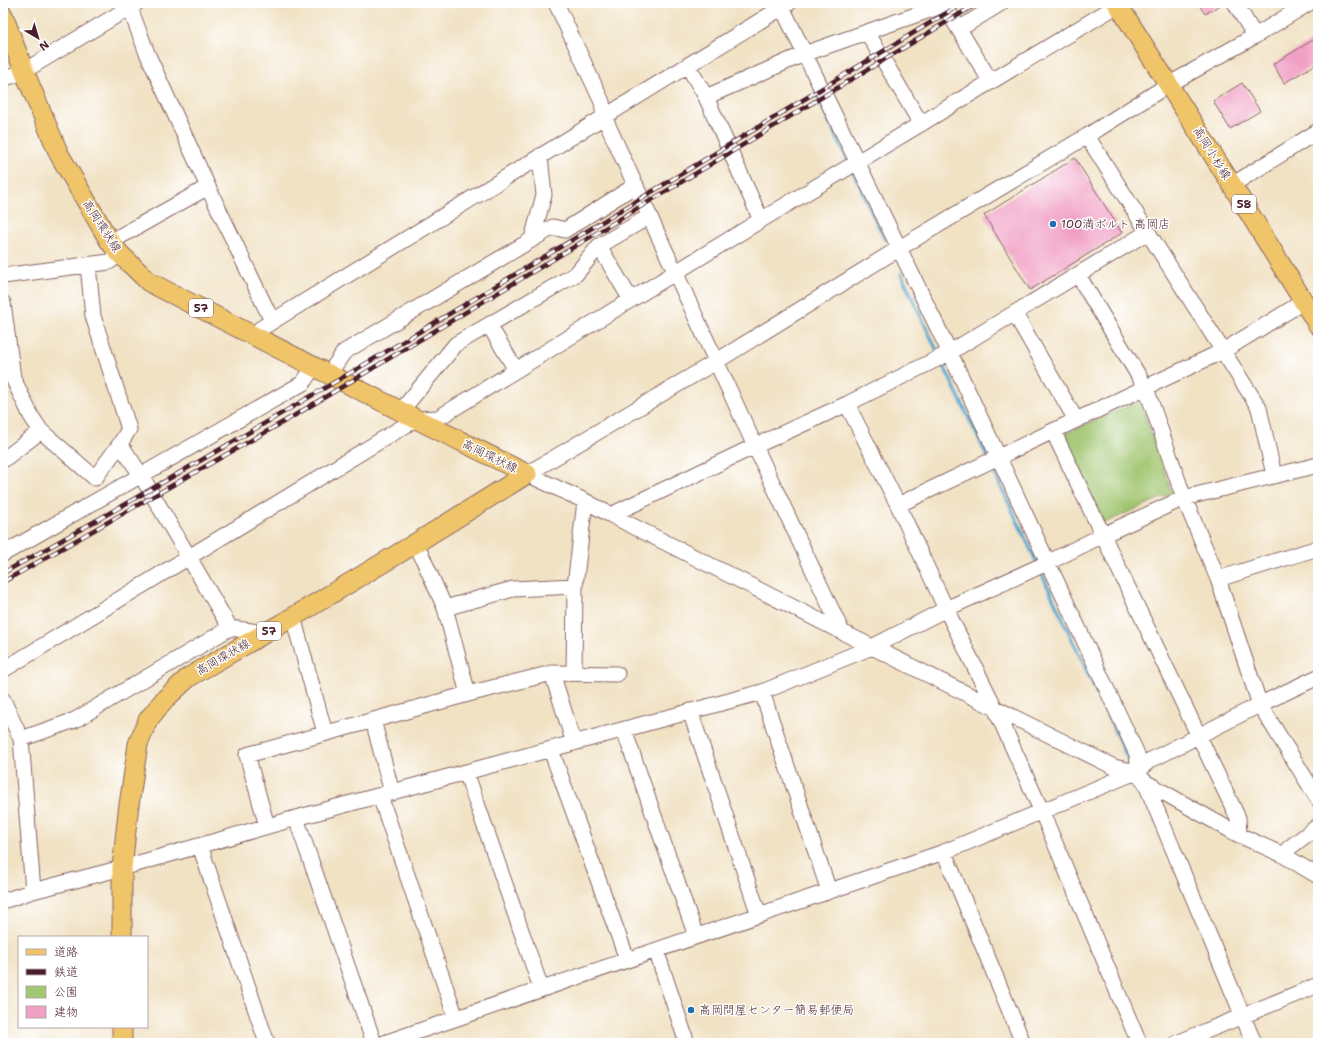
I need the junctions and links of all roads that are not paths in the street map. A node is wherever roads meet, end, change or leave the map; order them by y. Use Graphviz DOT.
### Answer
graph roads {
  1 [pos="556,3"];
  2 [pos="1001,3"];
  3 [pos="1309,3"];
  4 [pos="944,4"];
  5 [pos="1117,4"];
  6 [pos="1239,4"];
  7 [pos="132,5"];
  8 [pos="780,8"];
  9 [pos="3,15"];
  10 [pos="959,29"];
  11 [pos="867,32"];
  12 [pos="1255,36"];
  13 [pos="800,56"];
  14 [pos="688,66"];
  15 [pos="24,71"];
  16 [pos="3,78"];
  17 [pos="990,82"];
  18 [pos="1168,85"];
  19 [pos="706,97"];
  20 [pos="604,117"];
  21 [pos="921,124"];
  22 [pos="1318,131"];
  23 [pos="1087,136"];
  24 [pos="540,156"];
  25 [pos="852,166"];
  26 [pos="636,185"];
  27 [pos="1232,185"];
  28 [pos="208,187"];
  29 [pos="650,216"];
  30 [pos="761,220"];
  31 [pos="1148,232"];
  32 [pos="532,239"];
  33 [pos="599,246"];
  34 [pos="115,248"];
  35 [pos="899,249"];
  36 [pos="88,265"];
  37 [pos="676,272"];
  38 [pos="1078,275"];
  39 [pos="3,276"];
  40 [pos="631,300"];
  41 [pos="1303,302"];
  42 [pos="3,304"];
  43 [pos="1014,314"];
  44 [pos="272,321"];
  45 [pos="489,325"];
  46 [pos="1318,325"];
  47 [pos="256,336"];
  48 [pos="1223,351"];
  49 [pos="948,353"];
  50 [pos="717,361"];
  51 [pos="322,370"];
  52 [pos="516,370"];
  53 [pos="1146,388"];
  54 [pos="847,404"];
  55 [pos="409,415"];
  56 [pos="1076,420"];
  57 [pos="1053,431"];
  58 [pos="41,432"];
  59 [pos="120,444"];
  60 [pos="755,446"];
  61 [pos="998,457"];
  62 [pos="3,460"];
  63 [pos="1318,465"];
  64 [pos="527,474"];
  65 [pos="141,475"];
  66 [pos="1274,475"];
  67 [pos="1184,498"];
  68 [pos="585,501"];
  69 [pos="898,505"];
  70 [pos="611,515"];
  71 [pos="1103,535"];
  72 [pos="416,543"];
  73 [pos="1318,548"];
  74 [pos="3,554"];
  75 [pos="188,557"];
  76 [pos="1047,563"];
  77 [pos="1218,579"];
  78 [pos="575,586"];
  79 [pos="445,608"];
  80 [pos="946,609"];
  81 [pos="293,617"];
  82 [pos="230,628"];
  83 [pos="842,632"];
  84 [pos="264,633"];
  85 [pos="872,647"];
  86 [pos="3,670"];
  87 [pos="552,673"];
  88 [pos="574,673"];
  89 [pos="617,674"];
  90 [pos="1318,677"];
  91 [pos="762,692"];
  92 [pos="468,694"];
  93 [pos="3,700"];
  94 [pos="1260,705"];
  95 [pos="995,708"];
  96 [pos="690,711"];
  97 [pos="373,720"];
  98 [pos="624,730"];
  99 [pos="325,733"];
  100 [pos="1199,736"];
  101 [pos="21,739"];
  102 [pos="574,743"];
  103 [pos="551,750"];
  104 [pos="466,772"];
  105 [pos="1133,774"];
  106 [pos="386,794"];
  107 [pos="1318,799"];
  108 [pos="1041,810"];
  109 [pos="296,818"];
  110 [pos="267,826"];
  111 [pos="1318,826"];
  112 [pos="1239,835"];
  113 [pos="200,846"];
  114 [pos="944,852"];
  115 [pos="1283,855"];
  116 [pos="122,868"];
  117 [pos="1318,876"];
  118 [pos="33,891"];
  119 [pos="829,891"];
  120 [pos="3,901"];
  121 [pos="759,915"];
  122 [pos="122,936"];
  123 [pos="696,936"];
  124 [pos="656,950"];
  125 [pos="627,959"];
  126 [pos="1318,985"];
  127 [pos="542,988"];
  128 [pos="456,1018"];
  129 [pos="1239,1018"];
  130 [pos="122,1028"];
  131 [pos="682,1041"];
  132 [pos="122,1043"];
  133 [pos="268,1043"];
  134 [pos="374,1043"];
  135 [pos="384,1043"];
  136 [pos="1023,1043"];
  137 [pos="1139,1043"];
  138 [pos="1177,1043"];
  139 [pos="1254,1043"];
  1 -- 20 [label="street"];
  2 -- 10 [label="street"];
  3 -- 12 [label="street"];
  4 -- 10 [label="street"];
  4 -- 11 [label="street"];
  5 -- 17 [label="street"];
  5 -- 18 [label="main road, 高岡小杉線 / 58"];
  6 -- 12 [label="street"];
  7 -- 15 [label="street"];
  7 -- 28 [label="street"];
  8 -- 13 [label="street"];
  8 -- 14 [label="street"];
  9 -- 15 [label="main road, 高岡環状線 / 57"];
  10 -- 17 [label="street"];
  11 -- 13 [label="street"];
  11 -- 21 [label="street"];
  12 -- 18 [label="street"];
  13 -- 19 [label="street"];
  13 -- 25 [label="street"];
  14 -- 19 [label="street"];
  14 -- 20 [label="street"];
  15 -- 16 [label="street"];
  15 -- 34 [label="main road, 高岡環状線 / 57"];
  17 -- 21 [label="street"];
  18 -- 23 [label="street"];
  18 -- 27 [label="main road, 高岡小杉線 / 58"];
  19 -- 30 [label="street"];
  20 -- 24 [label="street"];
  20 -- 26 [label="street"];
  21 -- 25 [label="street"];
  22 -- 27 [label="street"];
  23 -- 31 [label="street"];
  23 -- 35 [label="street"];
  24 -- 32 [label="street"];
  24 -- 44 [label="street"];
  25 -- 30 [label="street"];
  25 -- 35 [label="street"];
  26 -- 29 [label="street"];
  26 -- 32 [label="street"];
  27 -- 41 [label="main road, 高岡小杉線 / 58"];
  28 -- 34 [label="street"];
  28 -- 44 [label="street"];
  29 -- 33 [label="street"];
  29 -- 37 [label="street"];
  30 -- 37 [label="street"];
  31 -- 38 [label="street"];
  31 -- 48 [label="street"];
  32 -- 51 [label="street"];
  33 -- 40 [label="street"];
  33 -- 45 [label="street"];
  34 -- 36 [label="street"];
  34 -- 47 [label="main road, 高岡環状線 / 57"];
  35 -- 49 [label="street"];
  35 -- 50 [label="street"];
  36 -- 39 [label="street"];
  36 -- 59 [label="street"];
  37 -- 40 [label="street"];
  37 -- 50 [label="street"];
  38 -- 43 [label="street"];
  38 -- 53 [label="street"];
  40 -- 52 [label="street"];
  41 -- 46 [label="main road, 高岡小杉線 / 58"];
  41 -- 48 [label="street"];
  42 -- 58 [label="street"];
  43 -- 49 [label="street"];
  43 -- 56 [label="street"];
  44 -- 47 [label="street"];
  45 -- 52 [label="street"];
  45 -- 55 [label="street"];
  47 -- 51 [label="main road, 高岡環状線 / 57"];
  48 -- 53 [label="street"];
  48 -- 66 [label="street"];
  49 -- 54 [label="street"];
  49 -- 61 [label="street"];
  50 -- 60 [label="street"];
  50 -- 64 [label="street"];
  51 -- 55 [label="main road, 高岡環状線 / 57"];
  51 -- 65 [label="street"];
  52 -- 55 [label="street"];
  53 -- 56 [label="street"];
  53 -- 67 [label="street"];
  54 -- 60 [label="street"];
  54 -- 69 [label="street"];
  55 -- 64 [label="main road, 高岡環状線 / 57"];
  55 -- 75 [label="street"];
  56 -- 57 [label="street"];
  57 -- 61 [label="street"];
  57 -- 71 [label="street"];
  58 -- 59 [label="street"];
  58 -- 62 [label="street"];
  59 -- 65 [label="street"];
  60 -- 70 [label="street"];
  60 -- 83 [label="street"];
  61 -- 69 [label="street"];
  61 -- 76 [label="street"];
  63 -- 66 [label="street"];
  64 -- 68 [label="street"];
  64 -- 72 [label="main road, 高岡環状線 / 57"];
  65 -- 74 [label="street"];
  65 -- 75 [label="street"];
  66 -- 67 [label="street"];
  67 -- 71 [label="street"];
  67 -- 77 [label="street"];
  68 -- 70 [label="street"];
  68 -- 78 [label="street"];
  69 -- 80 [label="street"];
  70 -- 83 [label="street"];
  71 -- 76 [label="street"];
  71 -- 100 [label="street"];
  72 -- 79 [label="street"];
  72 -- 81 [label="main road, 高岡環状線 / 57"];
  73 -- 77 [label="street"];
  75 -- 82 [label="street"];
  75 -- 86 [label="street"];
  76 -- 80 [label="street"];
  76 -- 105 [label="street"];
  77 -- 94 [label="street"];
  78 -- 79 [label="street"];
  78 -- 88 [label="street"];
  79 -- 92 [label="street"];
  80 -- 85 [label="street"];
  80 -- 95 [label="street"];
  81 -- 84 [label="main road, 高岡環状線 / 57"];
  81 -- 99 [label="street"];
  82 -- 84 [label="street"];
  82 -- 101 [label="street"];
  83 -- 85 [label="street"];
  84 -- 116 [label="main road, 高岡環状線 / 57"];
  85 -- 91 [label="street"];
  85 -- 95 [label="street"];
  87 -- 88 [label="street"];
  87 -- 92 [label="street"];
  87 -- 102 [label="street"];
  88 -- 89 [label="street"];
  90 -- 94 [label="street"];
  91 -- 96 [label="street"];
  91 -- 119 [label="street"];
  92 -- 97 [label="street"];
  93 -- 101 [label="street"];
  94 -- 100 [label="street"];
  94 -- 107 [label="street"];
  95 -- 105 [label="street"];
  95 -- 108 [label="street"];
  96 -- 98 [label="street"];
  96 -- 121 [label="street"];
  97 -- 99 [label="street"];
  97 -- 106 [label="street"];
  98 -- 102 [label="street"];
  98 -- 123 [label="street"];
  99 -- 110 [label="street"];
  100 -- 105 [label="street"];
  100 -- 112 [label="street"];
  101 -- 118 [label="street"];
  102 -- 103 [label="street"];
  103 -- 104 [label="street"];
  103 -- 125 [label="street"];
  104 -- 106 [label="street"];
  104 -- 127 [label="street"];
  105 -- 108 [label="street"];
  105 -- 112 [label="street"];
  105 -- 129 [label="street"];
  106 -- 109 [label="street"];
  106 -- 128 [label="street"];
  108 -- 114 [label="street"];
  108 -- 137 [label="street"];
  109 -- 110 [label="street"];
  109 -- 134 [label="street"];
  110 -- 113 [label="street"];
  111 -- 115 [label="street"];
  112 -- 115 [label="street"];
  113 -- 116 [label="street"];
  113 -- 133 [label="street"];
  114 -- 119 [label="street"];
  114 -- 136 [label="street"];
  115 -- 117 [label="street"];
  116 -- 118 [label="street"];
  116 -- 122 [label="main road, 高岡環状線 / 57"];
  118 -- 120 [label="street"];
  119 -- 121 [label="street"];
  121 -- 123 [label="street"];
  123 -- 124 [label="street"];
  124 -- 125 [label="street"];
  124 -- 131 [label="street"];
  125 -- 127 [label="street"];
  126 -- 129 [label="street"];
  127 -- 128 [label="street"];
  128 -- 135 [label="street"];
  129 -- 138 [label="street"];
  129 -- 139 [label="street"];
  130 -- 132 [label="main road"];
}
